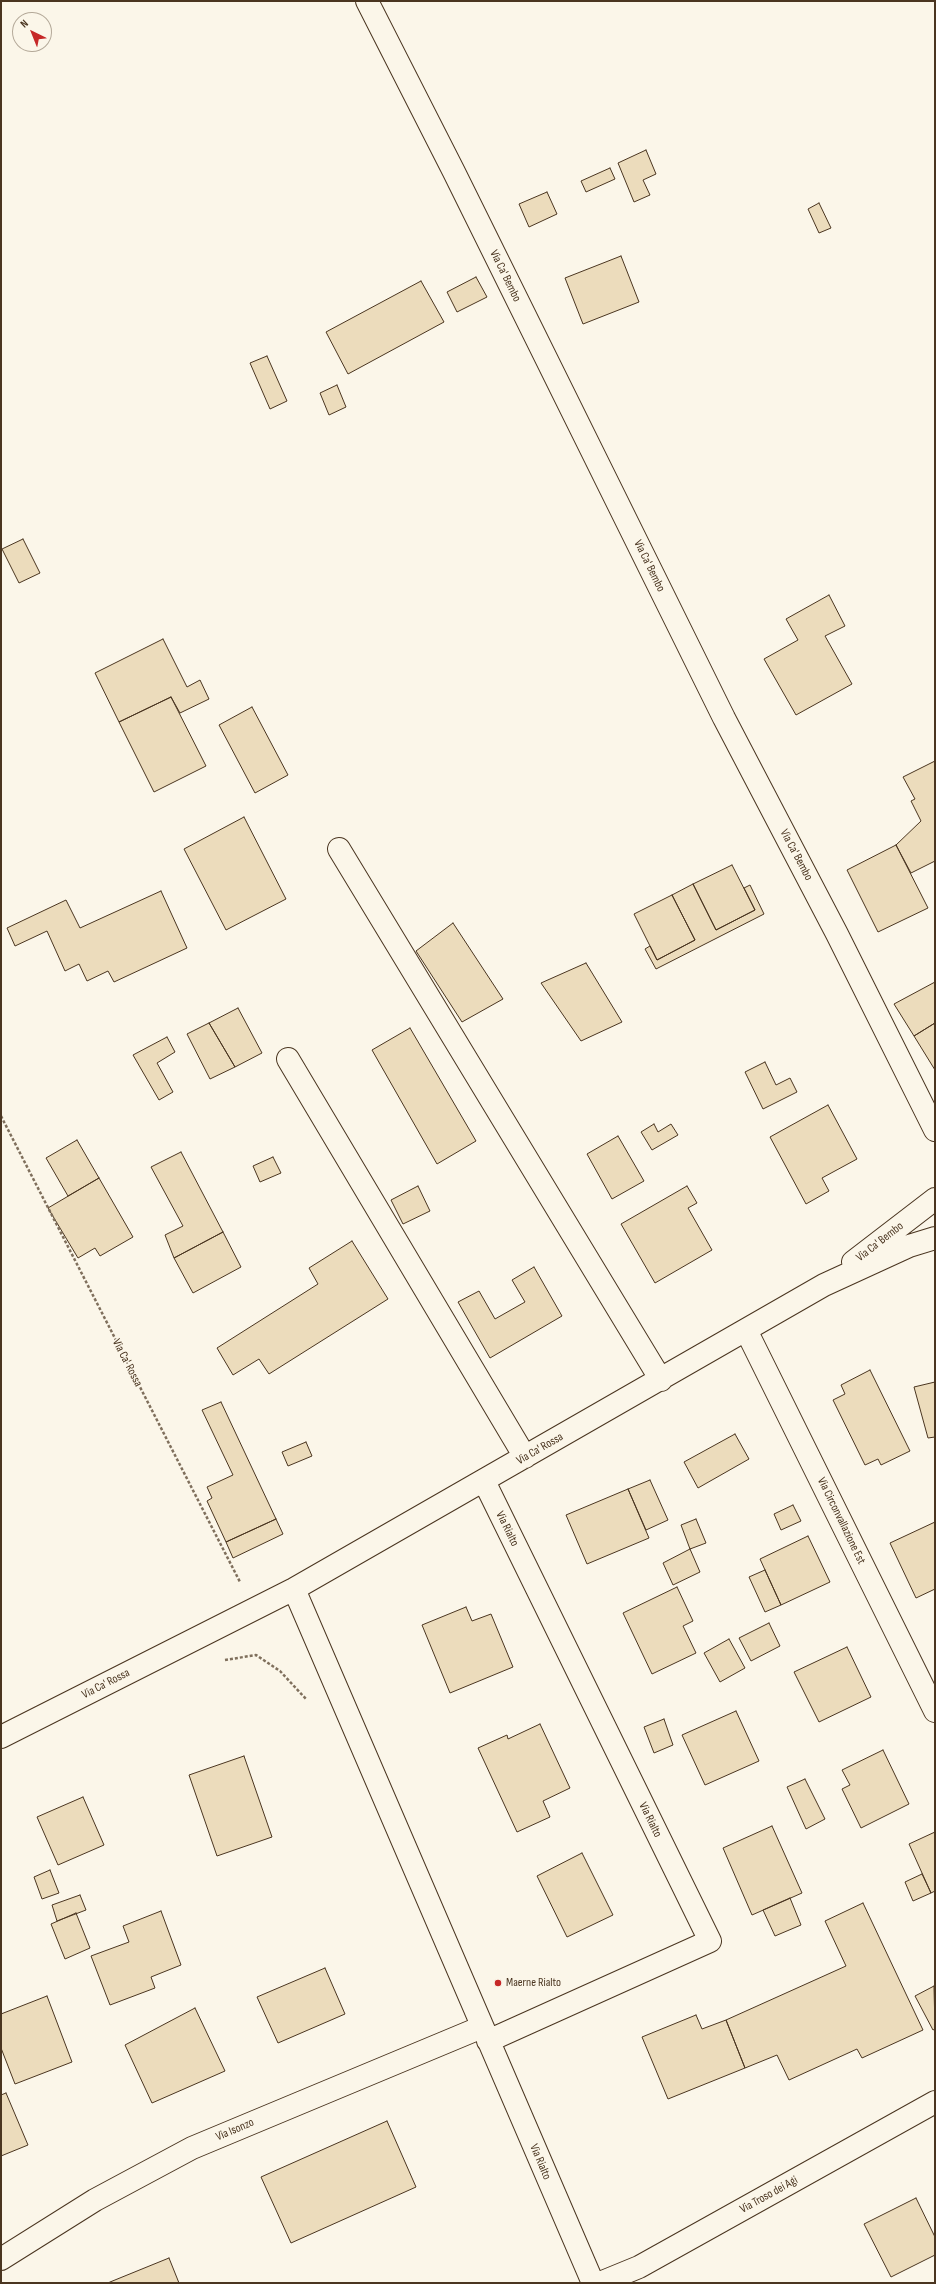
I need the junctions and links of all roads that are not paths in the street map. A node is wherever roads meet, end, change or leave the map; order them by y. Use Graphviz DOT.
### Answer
graph roads {
  1 [pos="367,1"];
  2 [pos="339,849"];
  3 [pos="288,1059"];
  4 [pos="935,1130"];
  5 [pos="935,1199"];
  6 [pos="935,1238"];
  7 [pos="824,1285"];
  8 [pos="746,1330"];
  9 [pos="661,1380"];
  10 [pos="526,1457"];
  11 [pos="484,1481"];
  12 [pos="294,1589"];
  13 [pos="935,1711"];
  14 [pos="1,1737"];
  15 [pos="485,2034"];
  16 [pos="935,2102"];
  17 [pos="1,2259"];
  18 [pos="593,2283"];
  19 [pos="600,2283"];
  1 -- 4 [label="street, Via Ca' Bembo"];
  2 -- 9 [label="street"];
  3 -- 10 [label="street"];
  5 -- 7 [label="street, Via Ca' Bembo"];
  6 -- 7 [label="street"];
  7 -- 8 [label="street, Via Ca' Rossa"];
  8 -- 9 [label="street, Via Ca' Rossa"];
  8 -- 13 [label="street, Via Circonvallazione Est"];
  9 -- 10 [label="street, Via Ca' Rossa"];
  10 -- 11 [label="street, Via Ca' Rossa"];
  11 -- 12 [label="street, Via Ca' Rossa"];
  11 -- 15 [label="street, Via Rialto"];
  12 -- 14 [label="street, Via Ca' Rossa"];
  12 -- 15 [label="street, Via Rialto"];
  15 -- 17 [label="street, Via Isonzo"];
  15 -- 18 [label="street, Via Rialto"];
  16 -- 19 [label="street, Via Troso dei Agi"];
}
